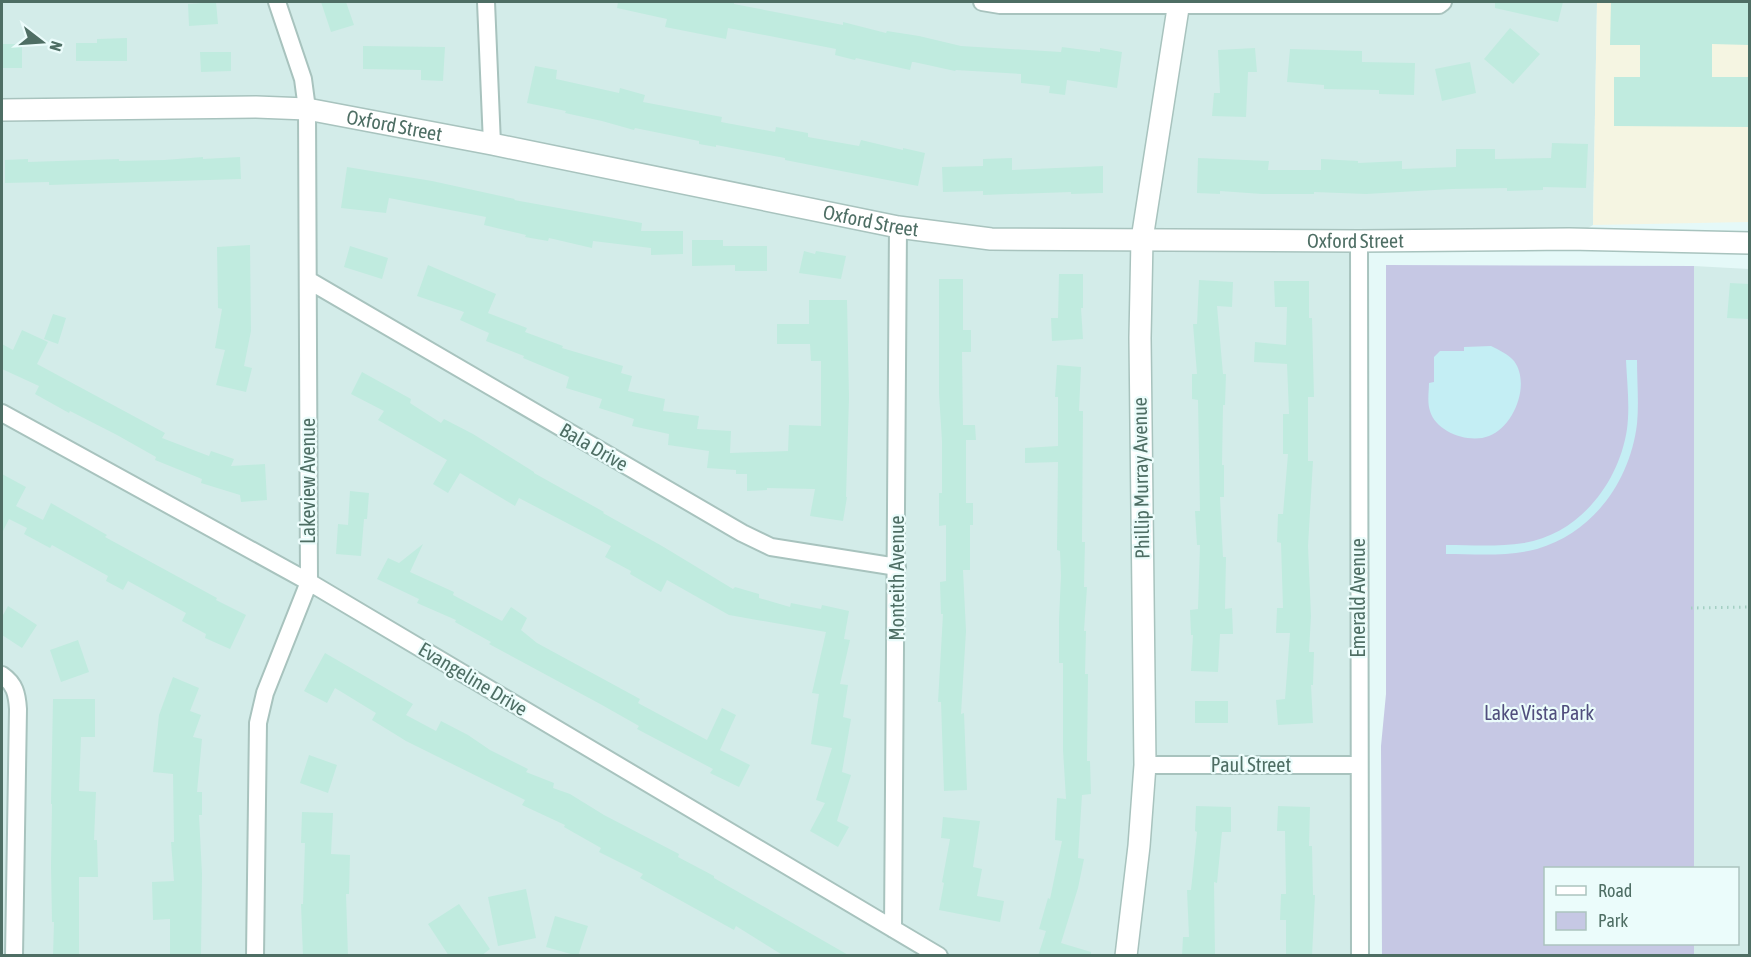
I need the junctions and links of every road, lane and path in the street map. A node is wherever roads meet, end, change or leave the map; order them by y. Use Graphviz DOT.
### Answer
graph roads {
  1 [pos="277,2"];
  2 [pos="486,2"];
  3 [pos="982,2"];
  4 [pos="1178,3"];
  5 [pos="1441,3"];
  6 [pos="306,109"];
  7 [pos="2,110"];
  8 [pos="492,144"];
  9 [pos="898,227"];
  10 [pos="1142,239"];
  11 [pos="1359,241"];
  12 [pos="1749,243"];
  13 [pos="308,280"];
  14 [pos="2,413"];
  15 [pos="897,567"];
  16 [pos="309,582"];
  17 [pos="1749,607"];
  18 [pos="1690,608"];
  19 [pos="2,675"];
  20 [pos="1145,765"];
  21 [pos="1358,765"];
  22 [pos="893,930"];
  23 [pos="14,956"];
  24 [pos="255,956"];
  25 [pos="939,956"];
  26 [pos="1126,956"];
  27 [pos="1360,956"];
  1 -- 6 [label="street, Lakeview Avenue"];
  2 -- 8 [label="street"];
  3 -- 4 [label="street"];
  4 -- 5 [label="street"];
  4 -- 10 [label="street, Phillip Murray Avenue"];
  6 -- 7 [label="street, Oxford Street"];
  6 -- 8 [label="street, Oxford Street"];
  6 -- 13 [label="street, Lakeview Avenue"];
  8 -- 9 [label="street, Oxford Street"];
  9 -- 10 [label="street, Oxford Street"];
  9 -- 15 [label="street, Monteith Avenue"];
  10 -- 11 [label="street, Oxford Street"];
  10 -- 20 [label="street, Phillip Murray Avenue"];
  11 -- 12 [label="street, Oxford Street"];
  11 -- 21 [label="street, Emerald Avenue"];
  13 -- 15 [label="street, Bala Drive"];
  13 -- 16 [label="street, Lakeview Avenue"];
  14 -- 16 [label="street, Evangeline Drive"];
  15 -- 22 [label="street, Monteith Avenue"];
  16 -- 22 [label="street, Evangeline Drive"];
  16 -- 24 [label="street, Lakeview Avenue"];
  17 -- 18 [label="path"];
  19 -- 23 [label="street"];
  20 -- 21 [label="street, Paul Street"];
  20 -- 26 [label="street, Phillip Murray Avenue"];
  21 -- 27 [label="street, Emerald Avenue"];
  22 -- 25 [label="street, Evangeline Drive"];
}
